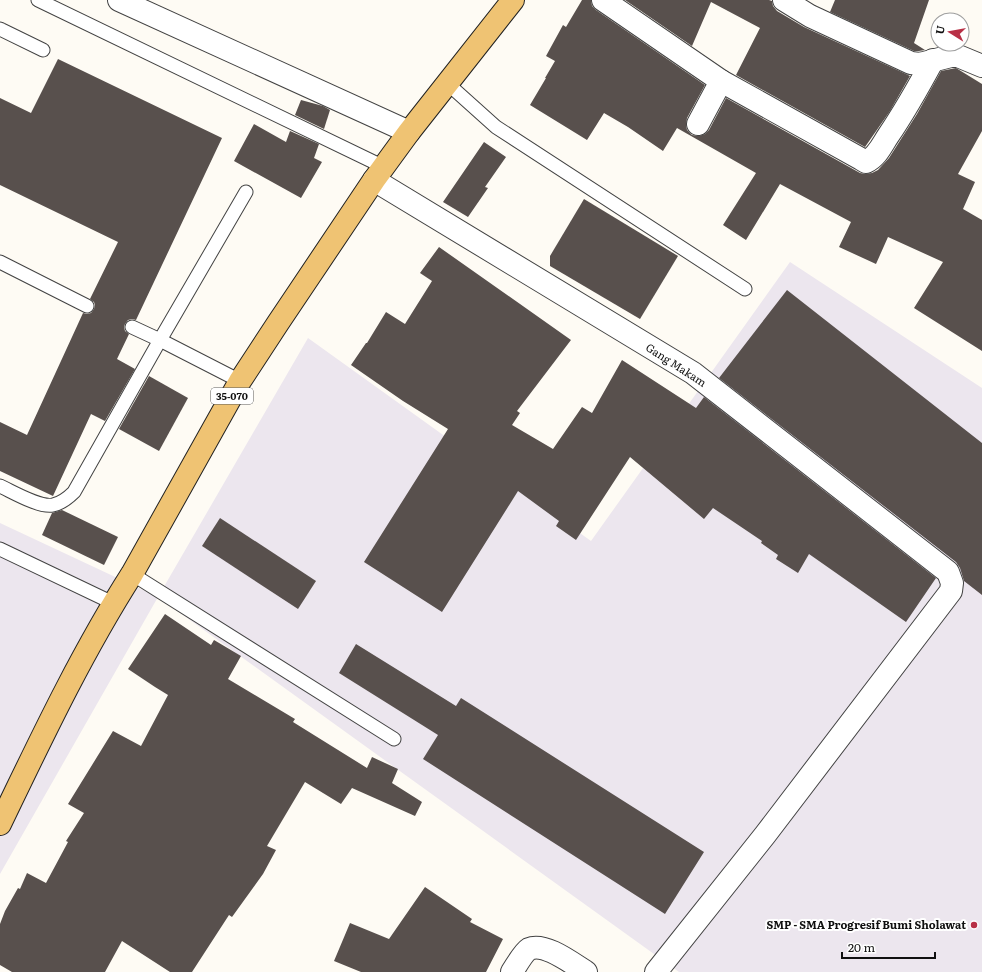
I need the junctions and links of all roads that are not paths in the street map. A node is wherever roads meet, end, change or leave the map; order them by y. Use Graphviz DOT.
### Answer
graph roads {
  1 [pos="38,0"];
  2 [pos="119,0"];
  3 [pos="513,0"];
  4 [pos="602,0"];
  5 [pos="784,0"];
  6 [pos="0,29"];
  7 [pos="43,50"];
  8 [pos="933,60"];
  9 [pos="982,66"];
  10 [pos="721,81"];
  11 [pos="447,83"];
  12 [pos="698,124"];
  13 [pos="409,132"];
  14 [pos="379,174"];
  15 [pos="246,192"];
  16 [pos="0,262"];
  17 [pos="745,288"];
  18 [pos="87,306"];
  19 [pos="132,327"];
  20 [pos="160,340"];
  21 [pos="240,381"];
  22 [pos="0,486"];
  23 [pos="0,549"];
  24 [pos="132,574"];
  25 [pos="113,604"];
  26 [pos="394,739"];
  27 [pos="0,824"];
  28 [pos="512,972"];
  29 [pos="586,972"];
  30 [pos="656,972"];
  1 -- 14 [label="lane"];
  2 -- 13 [label="street"];
  3 -- 11 [label="main road, 35-070"];
  4 -- 10 [label="street"];
  5 -- 8 [label="street"];
  6 -- 7 [label="lane"];
  8 -- 9 [label="street"];
  8 -- 10 [label="street"];
  10 -- 12 [label="street"];
  11 -- 13 [label="main road, 35-070"];
  11 -- 17 [label="lane"];
  13 -- 14 [label="main road, 35-070"];
  14 -- 21 [label="main road, 35-070"];
  14 -- 30 [label="street, Gang Makam"];
  15 -- 20 [label="lane"];
  16 -- 18 [label="lane"];
  19 -- 20 [label="lane"];
  20 -- 21 [label="lane"];
  20 -- 22 [label="lane"];
  21 -- 24 [label="main road, 35-070"];
  23 -- 25 [label="lane"];
  24 -- 25 [label="main road, 35-070"];
  24 -- 26 [label="lane"];
  25 -- 27 [label="main road, 35-070"];
  28 -- 29 [label="street"];
}
